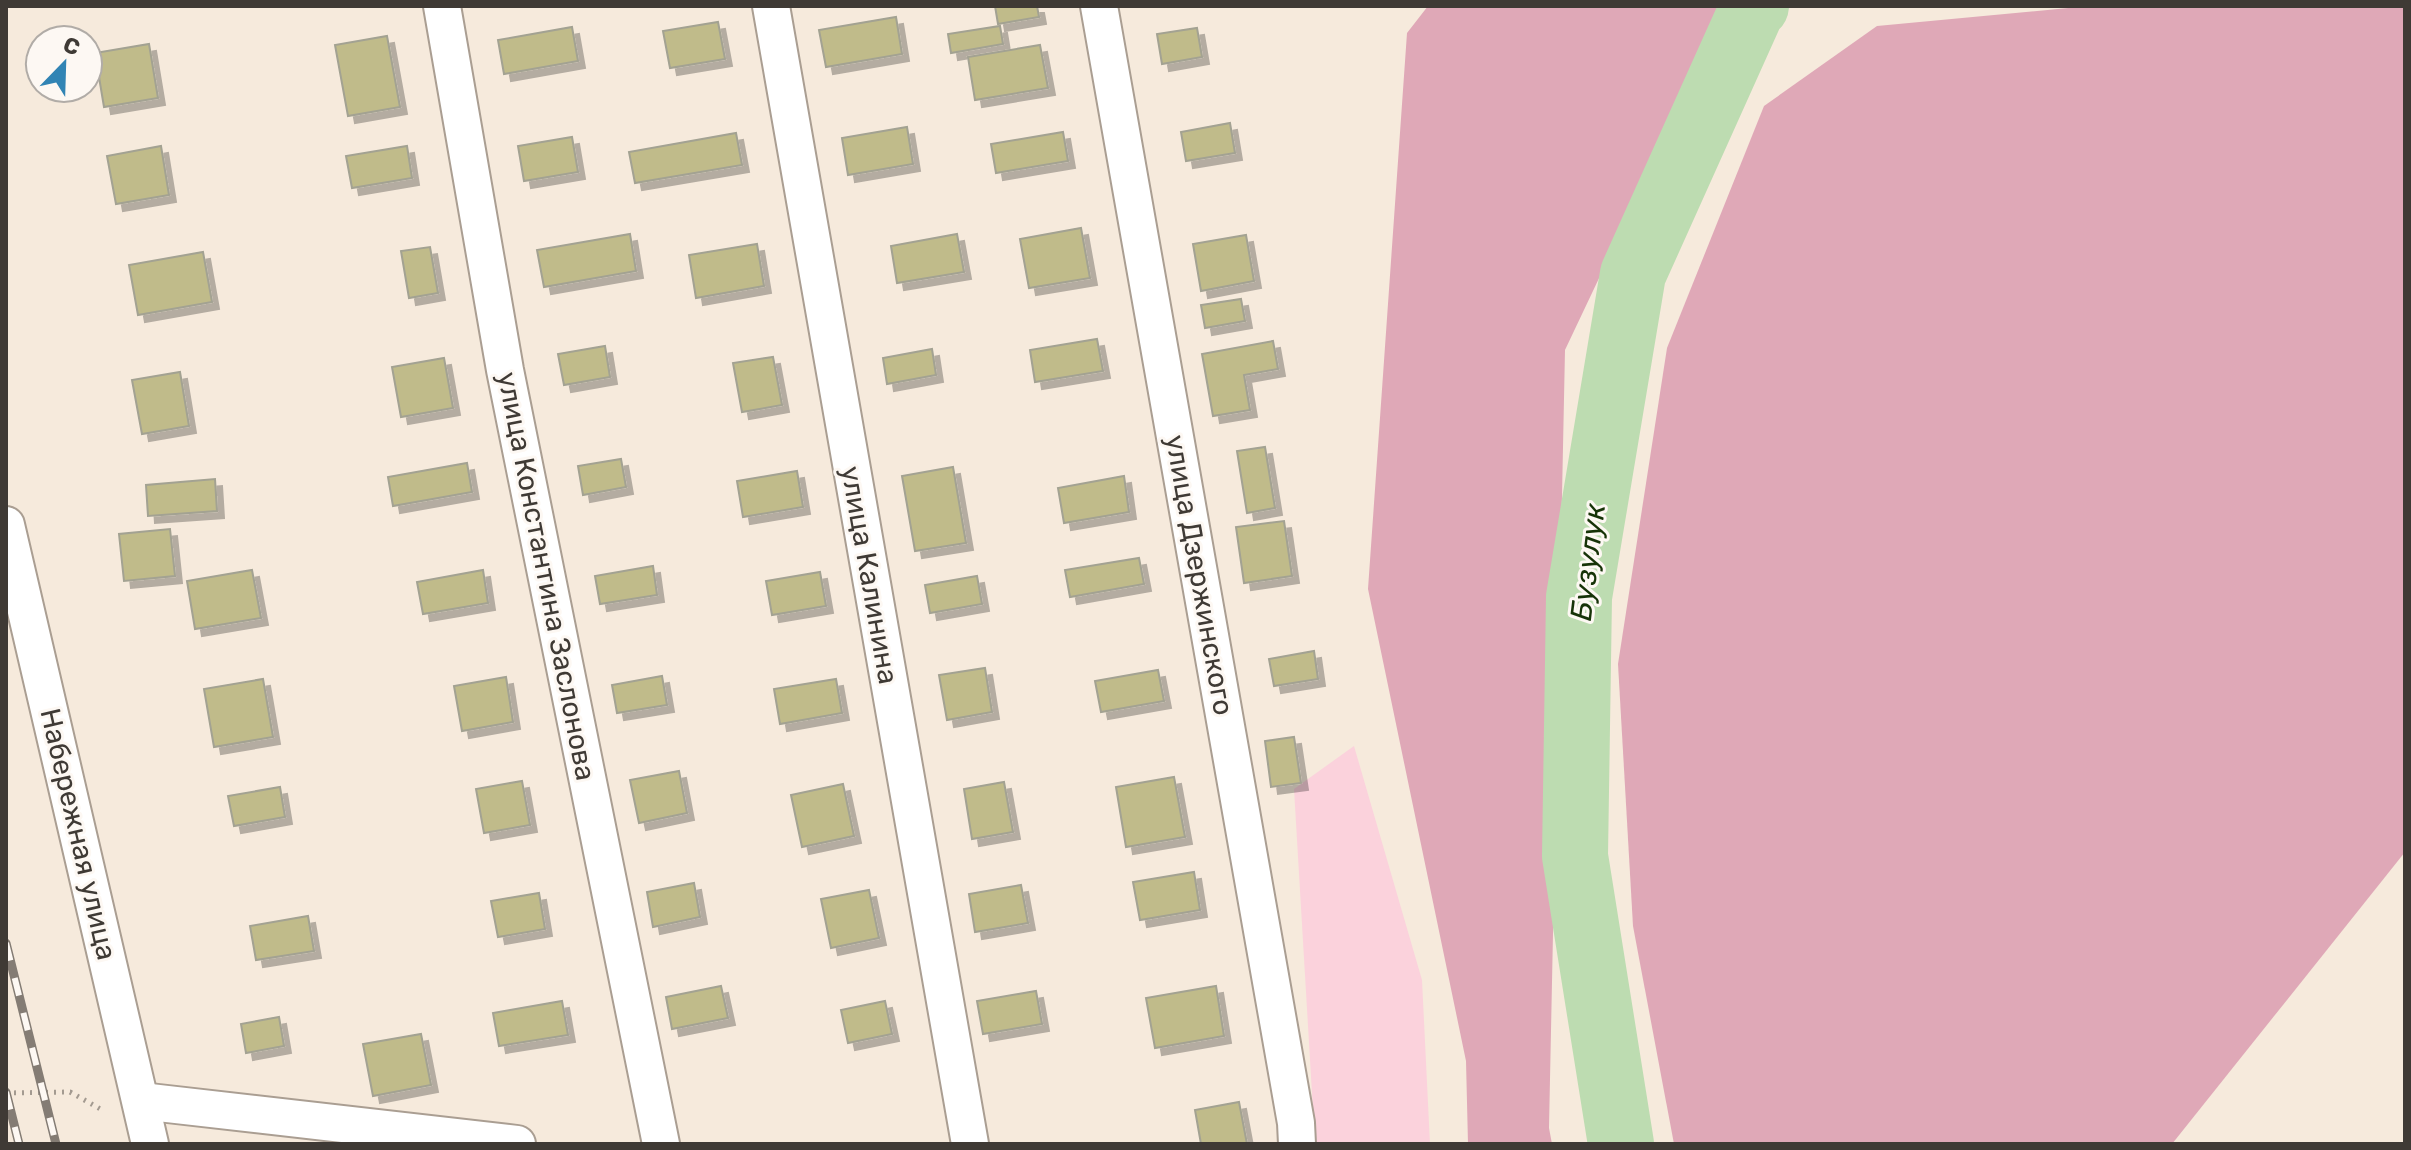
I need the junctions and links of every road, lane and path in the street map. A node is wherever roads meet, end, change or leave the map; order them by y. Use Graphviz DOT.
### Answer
graph roads {
  1 [pos="442,6"];
  2 [pos="771,6"];
  3 [pos="1099,6"];
  4 [pos="6,525"];
  5 [pos="6,1093"];
  6 [pos="141,1101"];
  7 [pos="150,1144"];
  8 [pos="517,1144"];
  9 [pos="661,1144"];
  10 [pos="970,1144"];
  11 [pos="1297,1144"];
  1 -- 9 [label="street, улица Константина Заслонова"];
  2 -- 10 [label="street, улица Калинина"];
  3 -- 11 [label="street, улица Дзержинского"];
  4 -- 6 [label="street, Набережная улица"];
  5 -- 6 [label="path"];
  6 -- 7 [label="street, Набережная улица"];
  6 -- 8 [label="street"];
}
